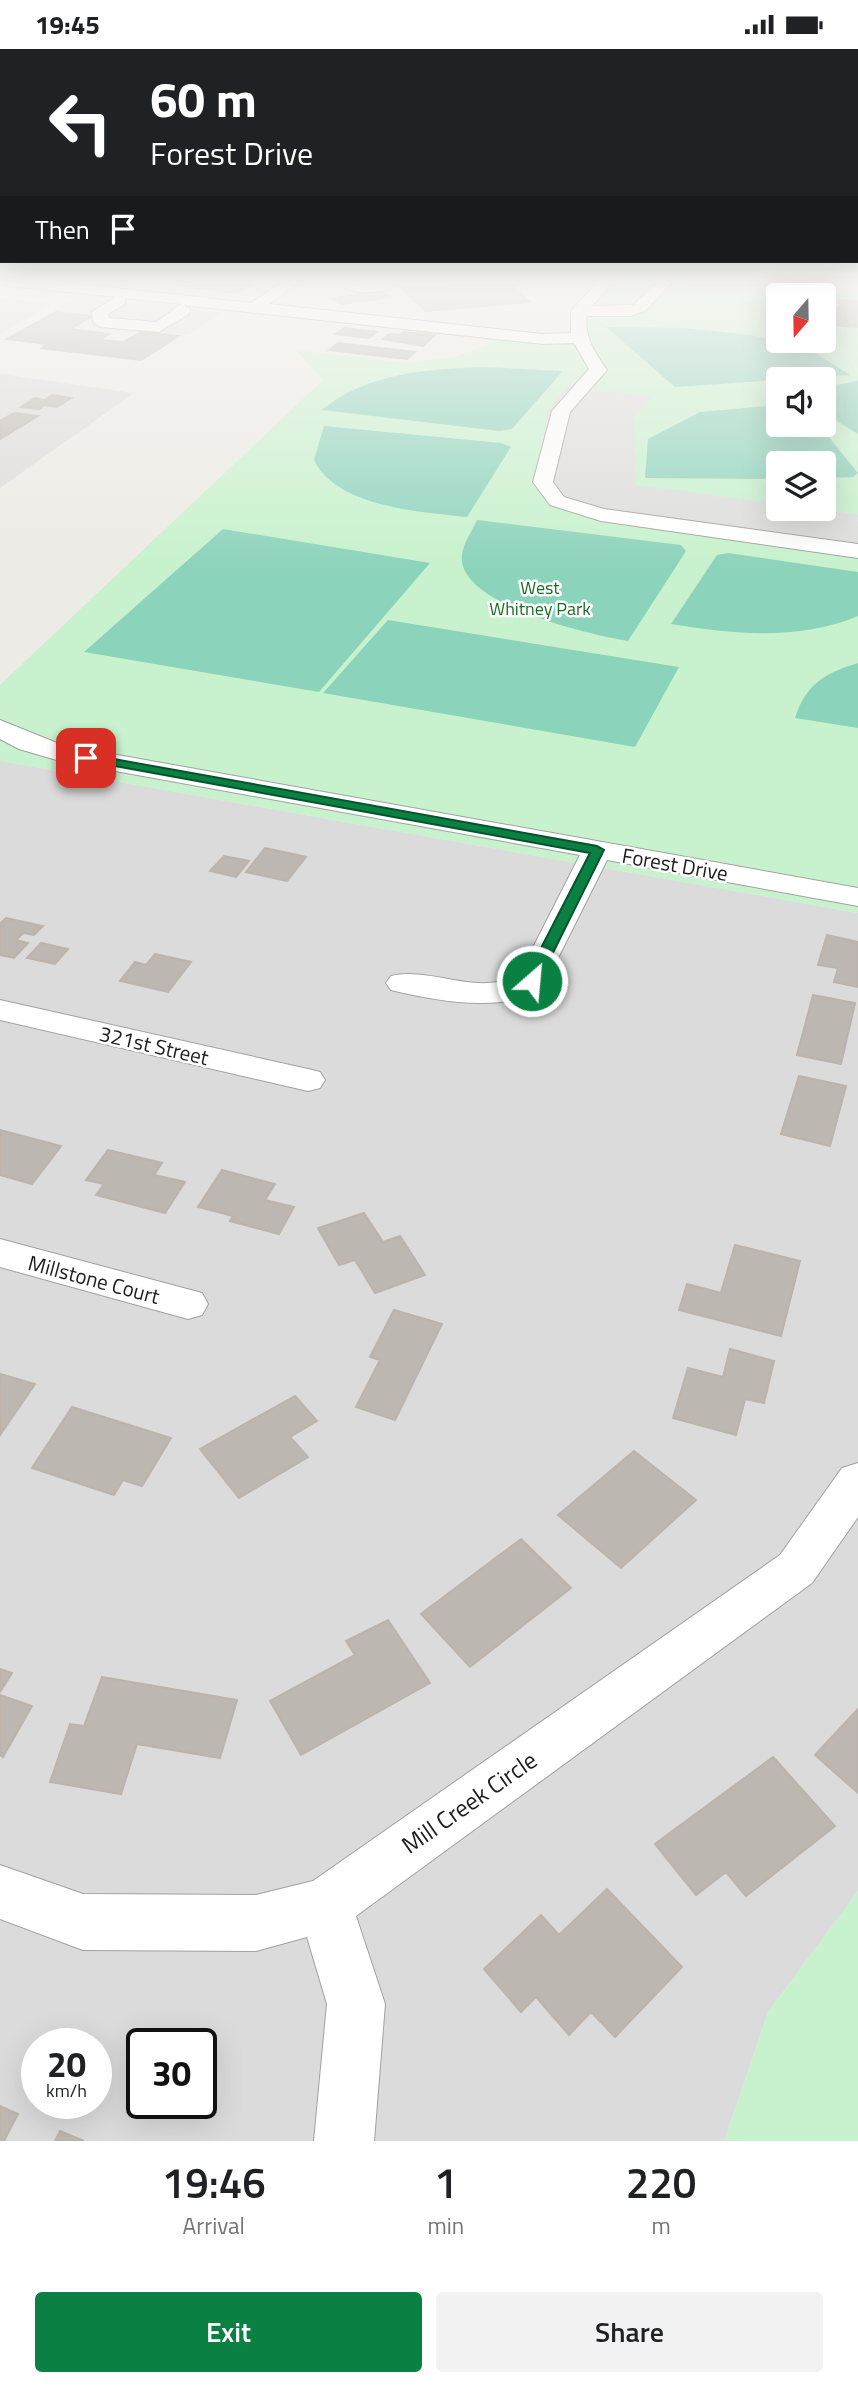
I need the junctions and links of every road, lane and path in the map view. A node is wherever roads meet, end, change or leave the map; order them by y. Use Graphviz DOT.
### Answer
graph roads {
  1 [pos="596,373"];
  2 [pos="858,551"];
  3 [pos="1,727"];
  4 [pos="597,850"];
  5 [pos="858,897"];
  6 [pos="402,983"];
  7 [pos="0,1010"];
  8 [pos="308,1080"];
  9 [pos="0,1253"];
  10 [pos="188,1304"];
  11 [pos="858,1482"];
  12 [pos="0,1892"];
  13 [pos="325,1905"];
  14 [pos="344,2141"];
  1 -- 2 [label="street"];
  3 -- 4 [label="street, Forest Drive"];
  4 -- 5 [label="street, Forest Drive"];
  4 -- 6 [label="street"];
  7 -- 8 [label="street, 321st Street"];
  9 -- 10 [label="street, Millstone Court"];
  11 -- 13 [label="street, Mill Creek Circle"];
  12 -- 13 [label="street, Mill Creek Circle"];
  13 -- 14 [label="street"];
}
